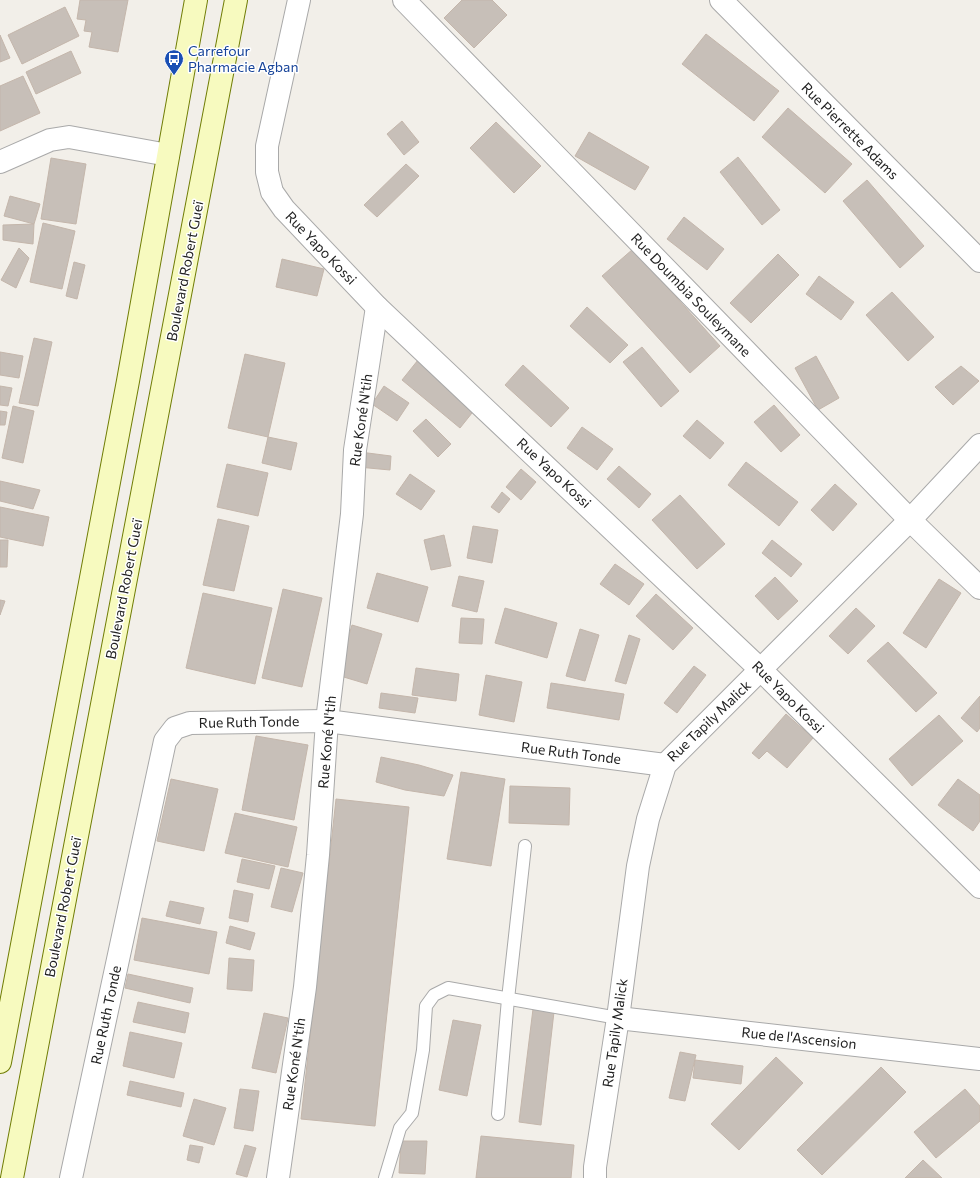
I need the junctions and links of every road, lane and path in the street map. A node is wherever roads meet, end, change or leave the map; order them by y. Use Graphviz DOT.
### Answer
graph roads {
  1 [pos="196,0"];
  2 [pos="236,0"];
  3 [pos="299,0"];
  4 [pos="404,0"];
  5 [pos="721,0"];
  6 [pos="168,155"];
  7 [pos="0,162"];
  8 [pos="980,261"];
  9 [pos="377,306"];
  10 [pos="980,445"];
  11 [pos="910,520"];
  12 [pos="980,588"];
  13 [pos="761,670"];
  14 [pos="327,722"];
  15 [pos="665,765"];
  16 [pos="526,846"];
  17 [pos="980,887"];
  18 [pos="508,999"];
  19 [pos="618,1018"];
  20 [pos="980,1059"];
  21 [pos="0,1062"];
  22 [pos="498,1114"];
  23 [pos="12,1178"];
  24 [pos="71,1178"];
  25 [pos="278,1178"];
  26 [pos="385,1178"];
  27 [pos="595,1178"];
  1 -- 6 [label="main road"];
  2 -- 23 [label="main road, Boulevard Robert Gueï"];
  3 -- 9 [label="street, Rue Yapo Kossi"];
  4 -- 11 [label="street, Rue Doumbia Souleymane"];
  5 -- 8 [label="street, Rue Pierrette Adams"];
  6 -- 7 [label="street"];
  6 -- 21 [label="main road"];
  9 -- 13 [label="street, Rue Yapo Kossi"];
  9 -- 14 [label="street, Rue Koné N'tih"];
  10 -- 11 [label="street, Rue Tapily Malick"];
  11 -- 12 [label="street, Rue Doumbia Souleymane"];
  11 -- 13 [label="street, Rue Tapily Malick"];
  13 -- 15 [label="street, Rue Tapily Malick"];
  13 -- 17 [label="street, Rue Yapo Kossi"];
  14 -- 15 [label="street, Rue Ruth Tonde"];
  14 -- 24 [label="street, Rue Ruth Tonde"];
  14 -- 25 [label="street, Rue Koné N'tih"];
  15 -- 19 [label="street, Rue Tapily Malick"];
  16 -- 18 [label="lane"];
  18 -- 19 [label="lane"];
  18 -- 22 [label="lane"];
  18 -- 26 [label="lane"];
  19 -- 20 [label="street, Rue de l'Ascension"];
  19 -- 27 [label="street, Rue Tapily Malick"];
}
